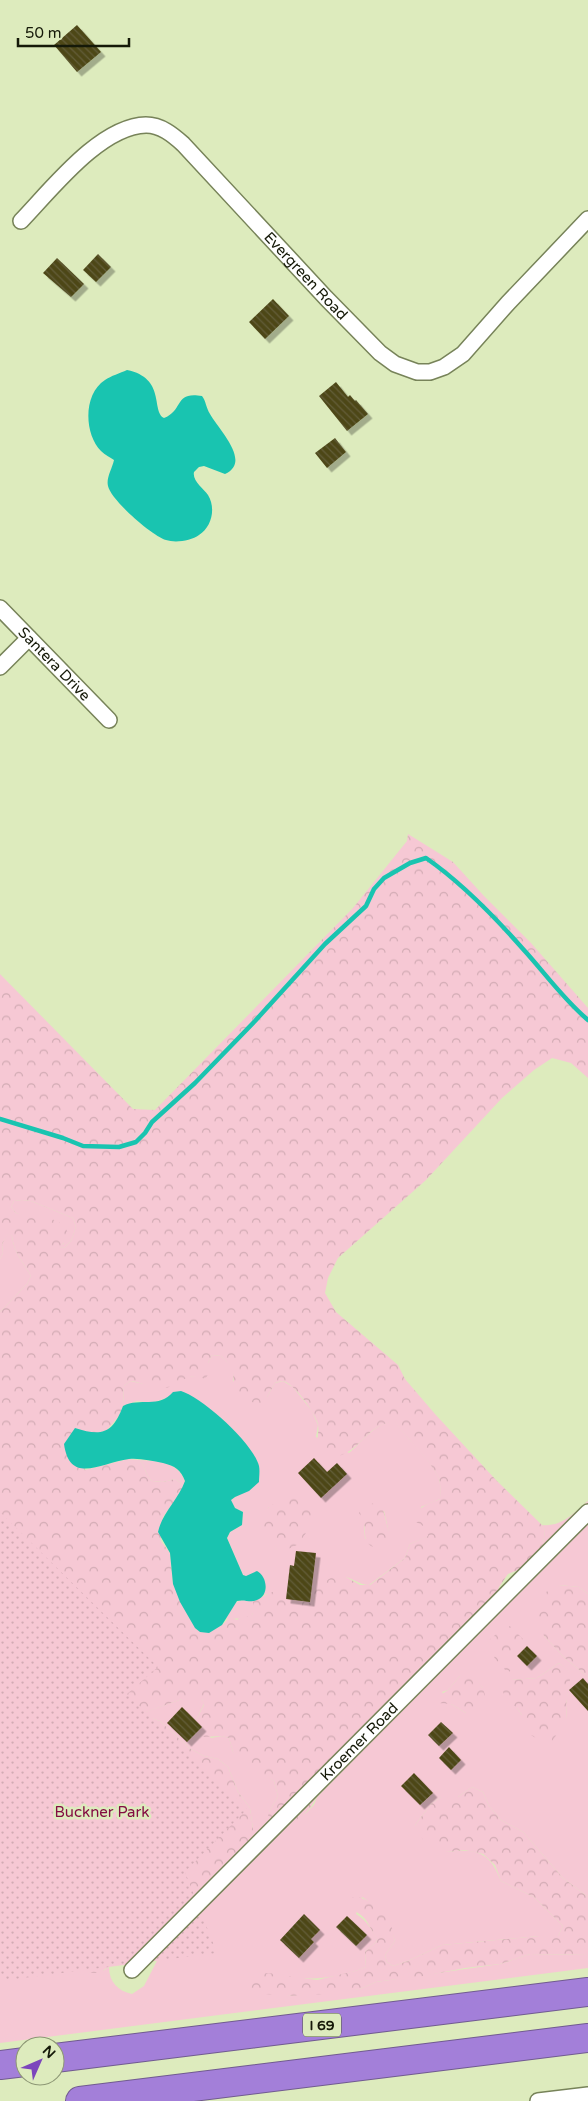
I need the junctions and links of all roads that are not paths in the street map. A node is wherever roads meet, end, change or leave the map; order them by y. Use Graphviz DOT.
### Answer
graph roads {
  1 [pos="588,219"];
  2 [pos="21,221"];
  3 [pos="0,608"];
  4 [pos="29,638"];
  5 [pos="0,666"];
  6 [pos="109,720"];
  7 [pos="588,1512"];
  8 [pos="132,1970"];
  9 [pos="588,1992"];
  10 [pos="588,2038"];
  11 [pos="65,2057"];
  12 [pos="15,2063"];
  13 [pos="0,2065"];
  14 [pos="588,2095"];
  15 [pos="80,2101"];
  16 [pos="538,2101"];
  1 -- 2 [label="street, Evergreen Road"];
  3 -- 4 [label="street, Santera Drive"];
  4 -- 5 [label="street"];
  4 -- 6 [label="street, Santera Drive"];
  7 -- 8 [label="street, Kroemer Road"];
  9 -- 11 [label="highway, I 69"];
  10 -- 15 [label="highway"];
  12 -- 13 [label="highway"];
  14 -- 16 [label="street"];
}
